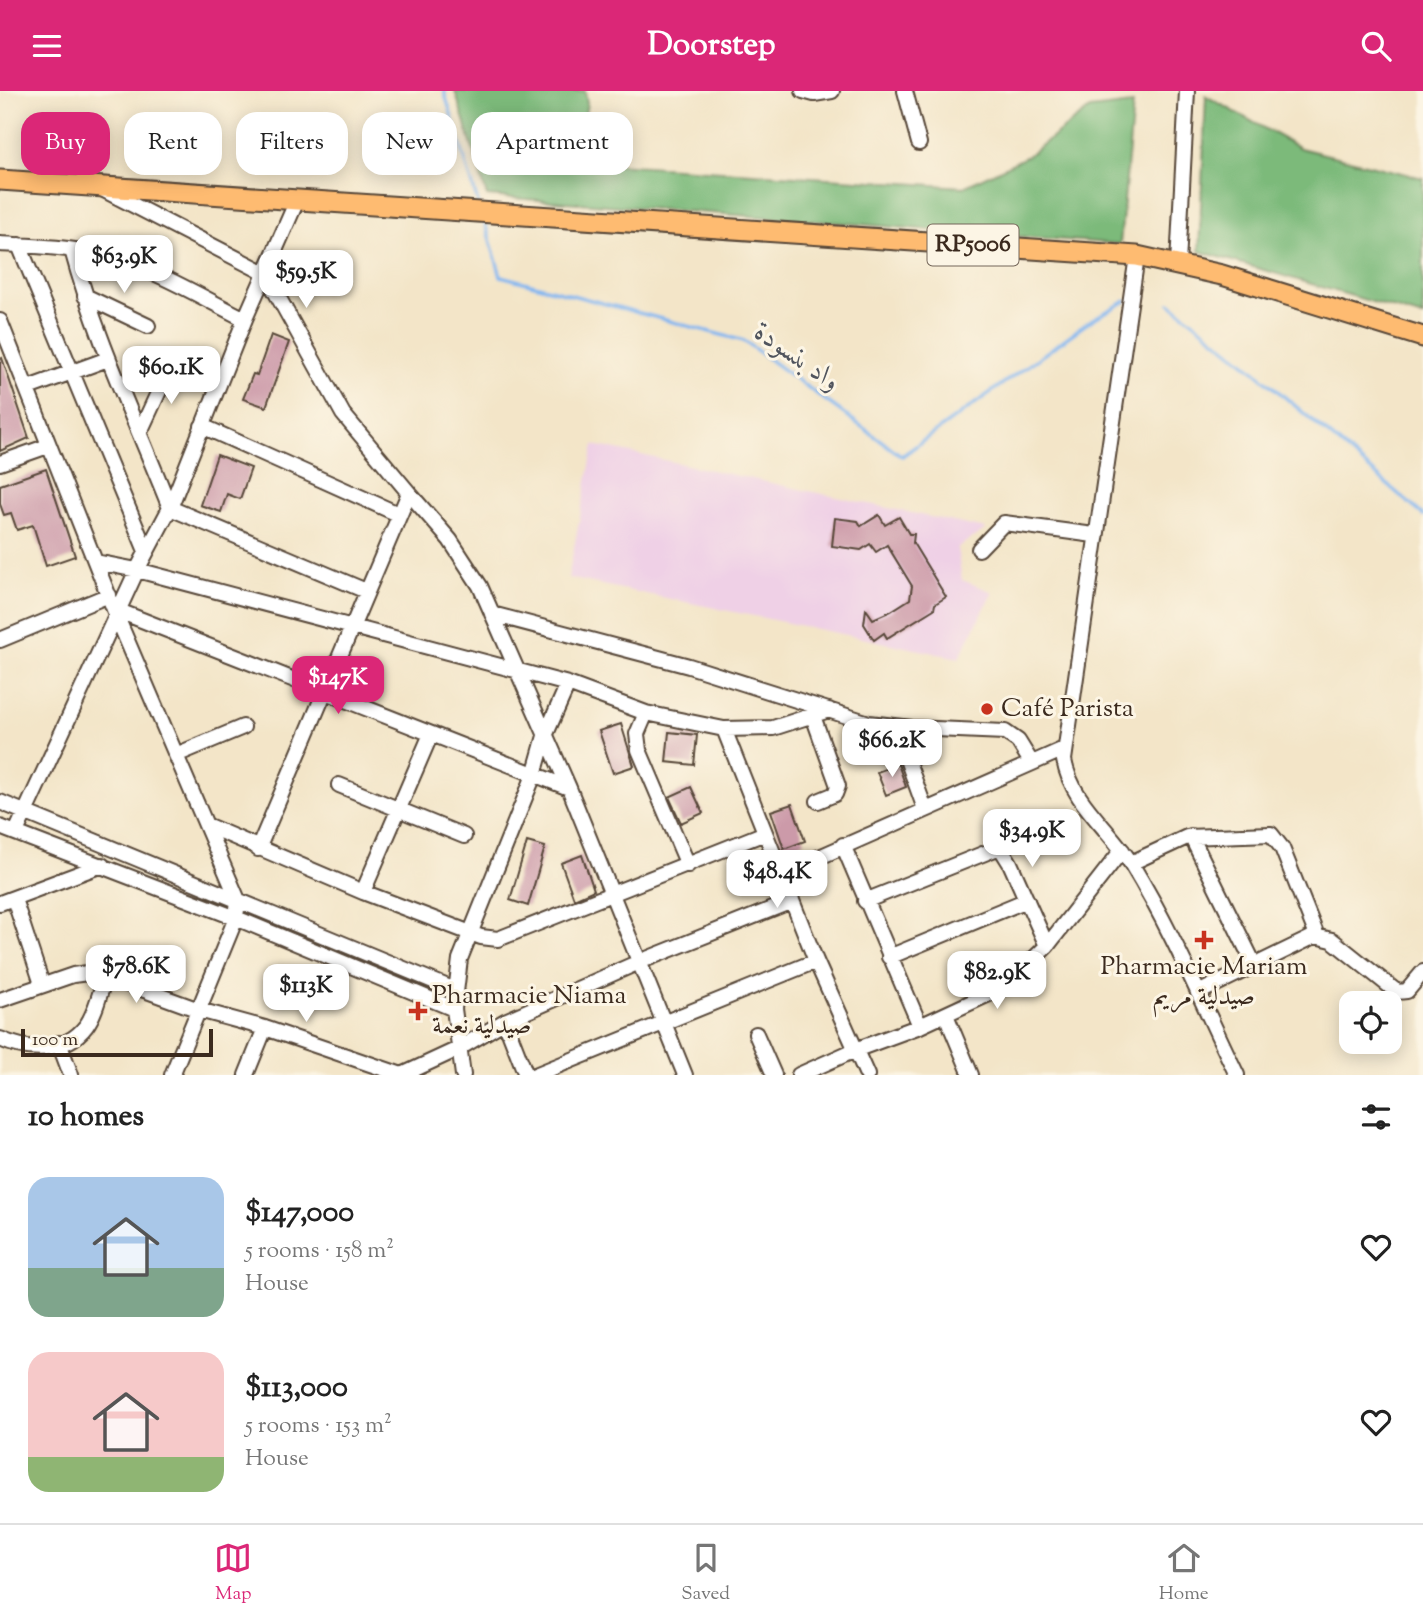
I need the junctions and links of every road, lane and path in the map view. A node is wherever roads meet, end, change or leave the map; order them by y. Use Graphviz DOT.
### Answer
graph roads {
  1 [pos="803,91"];
  2 [pos="832,91"];
  3 [pos="905,91"];
  4 [pos="1187,91"];
  5 [pos="919,143"];
  6 [pos="0,180"];
  7 [pos="97,187"];
  8 [pos="298,198"];
  9 [pos="0,243"];
  10 [pos="19,245"];
  11 [pos="72,250"];
  12 [pos="1137,256"];
  13 [pos="1178,264"];
  14 [pos="265,273"];
  15 [pos="85,296"];
  16 [pos="245,319"];
  17 [pos="0,321"];
  18 [pos="148,326"];
  19 [pos="1423,337"];
  20 [pos="108,359"];
  21 [pos="171,365"];
  22 [pos="71,373"];
  23 [pos="27,388"];
  24 [pos="202,426"];
  25 [pos="139,432"];
  26 [pos="48,446"];
  27 [pos="0,463"];
  28 [pos="409,493"];
  29 [pos="170,508"];
  30 [pos="398,514"];
  31 [pos="1094,535"];
  32 [pos="979,549"];
  33 [pos="146,551"];
  34 [pos="96,562"];
  35 [pos="137,570"];
  36 [pos="366,591"];
  37 [pos="109,596"];
  38 [pos="118,614"];
  39 [pos="492,614"];
  40 [pos="353,628"];
  41 [pos="0,640"];
  42 [pos="516,670"];
  43 [pos="568,684"];
  44 [pos="326,693"];
  45 [pos="829,710"];
  46 [pos="646,713"];
  47 [pos="813,716"];
  48 [pos="895,726"];
  49 [pos="243,727"];
  50 [pos="724,729"];
  51 [pos="431,734"];
  52 [pos="545,736"];
  53 [pos="1064,750"];
  54 [pos="176,755"];
  55 [pos="1031,762"];
  56 [pos="534,775"];
  57 [pos="339,785"];
  58 [pos="569,788"];
  59 [pos="818,801"];
  60 [pos="0,802"];
  61 [pos="925,809"];
  62 [pos="399,810"];
  63 [pos="26,813"];
  64 [pos="206,825"];
  65 [pos="0,827"];
  66 [pos="16,832"];
  67 [pos="765,833"];
  68 [pos="464,836"];
  69 [pos="1192,837"];
  70 [pos="843,845"];
  71 [pos="258,849"];
  72 [pos="1122,850"];
  73 [pos="1132,863"];
  74 [pos="102,865"];
  75 [pos="688,865"];
  76 [pos="781,874"];
  77 [pos="363,893"];
  78 [pos="611,895"];
  79 [pos="238,900"];
  80 [pos="1027,900"];
  81 [pos="7,901"];
  82 [pos="792,901"];
  83 [pos="865,901"];
  84 [pos="236,918"];
  85 [pos="470,932"];
  86 [pos="1317,936"];
  87 [pos="1047,946"];
  88 [pos="889,957"];
  89 [pos="816,961"];
  90 [pos="639,962"];
  91 [pos="1255,966"];
  92 [pos="1423,972"];
  93 [pos="106,975"];
  94 [pos="42,984"];
  95 [pos="455,990"];
  96 [pos="1198,993"];
  97 [pos="0,1000"];
  98 [pos="454,1009"];
  99 [pos="199,1010"];
  100 [pos="946,1015"];
  101 [pos="505,1021"];
  102 [pos="663,1023"];
  103 [pos="920,1027"];
  104 [pos="265,1028"];
  105 [pos="756,1034"];
  106 [pos="0,1039"];
  107 [pos="59,1043"];
  108 [pos="458,1049"];
  109 [pos="855,1050"];
  110 [pos="71,1075"];
  111 [pos="172,1075"];
  112 [pos="246,1075"];
  113 [pos="402,1075"];
  114 [pos="463,1075"];
  115 [pos="526,1075"];
  116 [pos="535,1075"];
  117 [pos="685,1075"];
  118 [pos="774,1075"];
  119 [pos="799,1075"];
  120 [pos="867,1075"];
  121 [pos="971,1075"];
  122 [pos="1237,1075"];
  1 -- 2 [label="street"];
  3 -- 5 [label="street"];
  4 -- 13 [label="street"];
  6 -- 7 [label="main road, RP5006"];
  7 -- 8 [label="main road, RP5006"];
  7 -- 14 [label="street"];
  8 -- 12 [label="main road, RP5006"];
  8 -- 14 [label="street"];
  9 -- 10 [label="street"];
  10 -- 11 [label="street"];
  10 -- 22 [label="street"];
  11 -- 15 [label="street"];
  11 -- 16 [label="street"];
  12 -- 13 [label="main road, RP5006"];
  12 -- 31 [label="street"];
  13 -- 19 [label="main road, RP5006"];
  14 -- 16 [label="street"];
  14 -- 28 [label="street"];
  15 -- 18 [label="street"];
  15 -- 20 [label="street"];
  16 -- 24 [label="street"];
  17 -- 23 [label="street"];
  20 -- 22 [label="street"];
  20 -- 25 [label="street"];
  21 -- 25 [label="street"];
  22 -- 23 [label="street"];
  22 -- 33 [label="street"];
  23 -- 26 [label="street"];
  24 -- 29 [label="street"];
  24 -- 30 [label="street"];
  25 -- 29 [label="street"];
  26 -- 27 [label="street"];
  26 -- 34 [label="street"];
  28 -- 30 [label="street"];
  28 -- 39 [label="street"];
  29 -- 33 [label="street"];
  29 -- 36 [label="street"];
  30 -- 36 [label="street"];
  31 -- 32 [label="street"];
  31 -- 53 [label="street"];
  33 -- 35 [label="street"];
  34 -- 35 [label="street"];
  34 -- 37 [label="street"];
  35 -- 38 [label="street"];
  35 -- 40 [label="street"];
  36 -- 40 [label="street"];
  37 -- 38 [label="street"];
  37 -- 41 [label="street"];
  38 -- 44 [label="street"];
  38 -- 54 [label="street"];
  38 -- 63 [label="street"];
  39 -- 42 [label="street"];
  39 -- 45 [label="street"];
  40 -- 42 [label="street"];
  40 -- 44 [label="street"];
  42 -- 43 [label="street"];
  42 -- 52 [label="street"];
  43 -- 46 [label="street"];
  43 -- 52 [label="street"];
  44 -- 51 [label="street"];
  44 -- 71 [label="street"];
  45 -- 47 [label="street"];
  45 -- 48 [label="street"];
  46 -- 50 [label="street"];
  46 -- 75 [label="street"];
  47 -- 50 [label="street"];
  47 -- 59 [label="street"];
  48 -- 55 [label="street"];
  48 -- 61 [label="street"];
  49 -- 54 [label="street"];
  50 -- 67 [label="street"];
  51 -- 56 [label="street"];
  51 -- 62 [label="street"];
  52 -- 56 [label="street"];
  52 -- 58 [label="street"];
  53 -- 55 [label="street"];
  53 -- 72 [label="street"];
  54 -- 64 [label="street"];
  55 -- 61 [label="street"];
  56 -- 58 [label="street"];
  56 -- 85 [label="street"];
  57 -- 62 [label="street"];
  58 -- 78 [label="street"];
  60 -- 63 [label="street"];
  61 -- 70 [label="street"];
  62 -- 68 [label="street"];
  62 -- 77 [label="street"];
  63 -- 66 [label="street"];
  63 -- 79 [label="street"];
  64 -- 71 [label="street"];
  64 -- 79 [label="street"];
  65 -- 66 [label="street"];
  66 -- 74 [label="street"];
  67 -- 75 [label="street"];
  67 -- 76 [label="street"];
  69 -- 73 [label="street"];
  69 -- 86 [label="street"];
  69 -- 91 [label="street"];
  70 -- 76 [label="street"];
  70 -- 83 [label="street"];
  71 -- 77 [label="street"];
  72 -- 73 [label="street"];
  72 -- 87 [label="street"];
  73 -- 96 [label="street"];
  74 -- 81 [label="street"];
  74 -- 84 [label="street"];
  75 -- 78 [label="street"];
  76 -- 82 [label="street"];
  77 -- 85 [label="street"];
  78 -- 85 [label="street"];
  78 -- 90 [label="street"];
  79 -- 84 [label="street"];
  79 -- 95 [label="street"];
  80 -- 83 [label="street"];
  80 -- 87 [label="street"];
  80 -- 88 [label="street"];
  81 -- 94 [label="street"];
  82 -- 89 [label="street"];
  82 -- 90 [label="street"];
  83 -- 88 [label="street"];
  84 -- 98 [label="street"];
  84 -- 99 [label="street"];
  85 -- 95 [label="street"];
  86 -- 91 [label="street"];
  86 -- 92 [label="street"];
  87 -- 100 [label="street"];
  88 -- 103 [label="street"];
  89 -- 102 [label="street"];
  89 -- 109 [label="street"];
  90 -- 101 [label="street"];
  90 -- 102 [label="street"];
  91 -- 96 [label="street"];
  93 -- 94 [label="street"];
  93 -- 99 [label="street"];
  93 -- 107 [label="street"];
  94 -- 97 [label="street"];
  95 -- 98 [label="street"];
  96 -- 122 [label="street"];
  98 -- 108 [label="street"];
  99 -- 104 [label="street"];
  99 -- 111 [label="street"];
  100 -- 103 [label="street"];
  100 -- 121 [label="street"];
  101 -- 108 [label="street"];
  101 -- 115 [label="street"];
  102 -- 116 [label="street"];
  102 -- 117 [label="street"];
  103 -- 109 [label="street"];
  104 -- 112 [label="street"];
  104 -- 113 [label="street"];
  105 -- 118 [label="street"];
  106 -- 107 [label="street"];
  107 -- 110 [label="street"];
  108 -- 113 [label="street"];
  108 -- 114 [label="street"];
  109 -- 119 [label="street"];
  109 -- 120 [label="street"];
}
